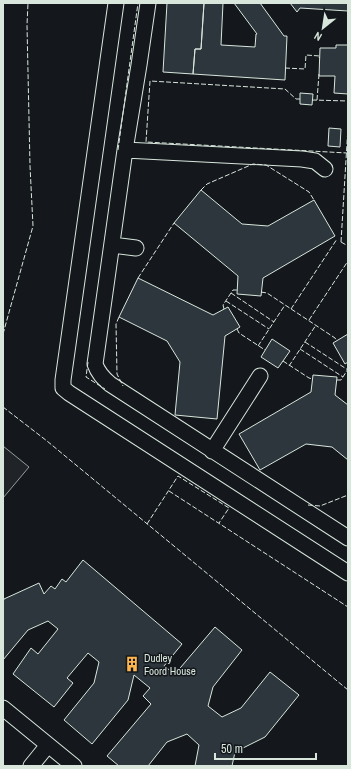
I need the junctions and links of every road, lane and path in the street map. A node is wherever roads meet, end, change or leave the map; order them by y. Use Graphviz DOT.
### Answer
graph roads {
  1 [pos="116,3"];
  2 [pos="148,3"];
  3 [pos="125,150"];
  4 [pos="325,169"];
  5 [pos="112,245"];
  6 [pos="136,248"];
  7 [pos="260,376"];
  8 [pos="212,451"];
  9 [pos="348,538"];
  10 [pos="348,573"];
  11 [pos="3,708"];
  12 [pos="48,745"];
  13 [pos="31,766"];
  14 [pos="74,766"];
  1 -- 10 [label="street"];
  2 -- 3 [label="street"];
  3 -- 4 [label="street"];
  3 -- 5 [label="street"];
  5 -- 6 [label="street"];
  5 -- 8 [label="street"];
  7 -- 8 [label="street"];
  8 -- 9 [label="street"];
  11 -- 12 [label="street"];
  12 -- 13 [label="street"];
  12 -- 14 [label="street"];
}
